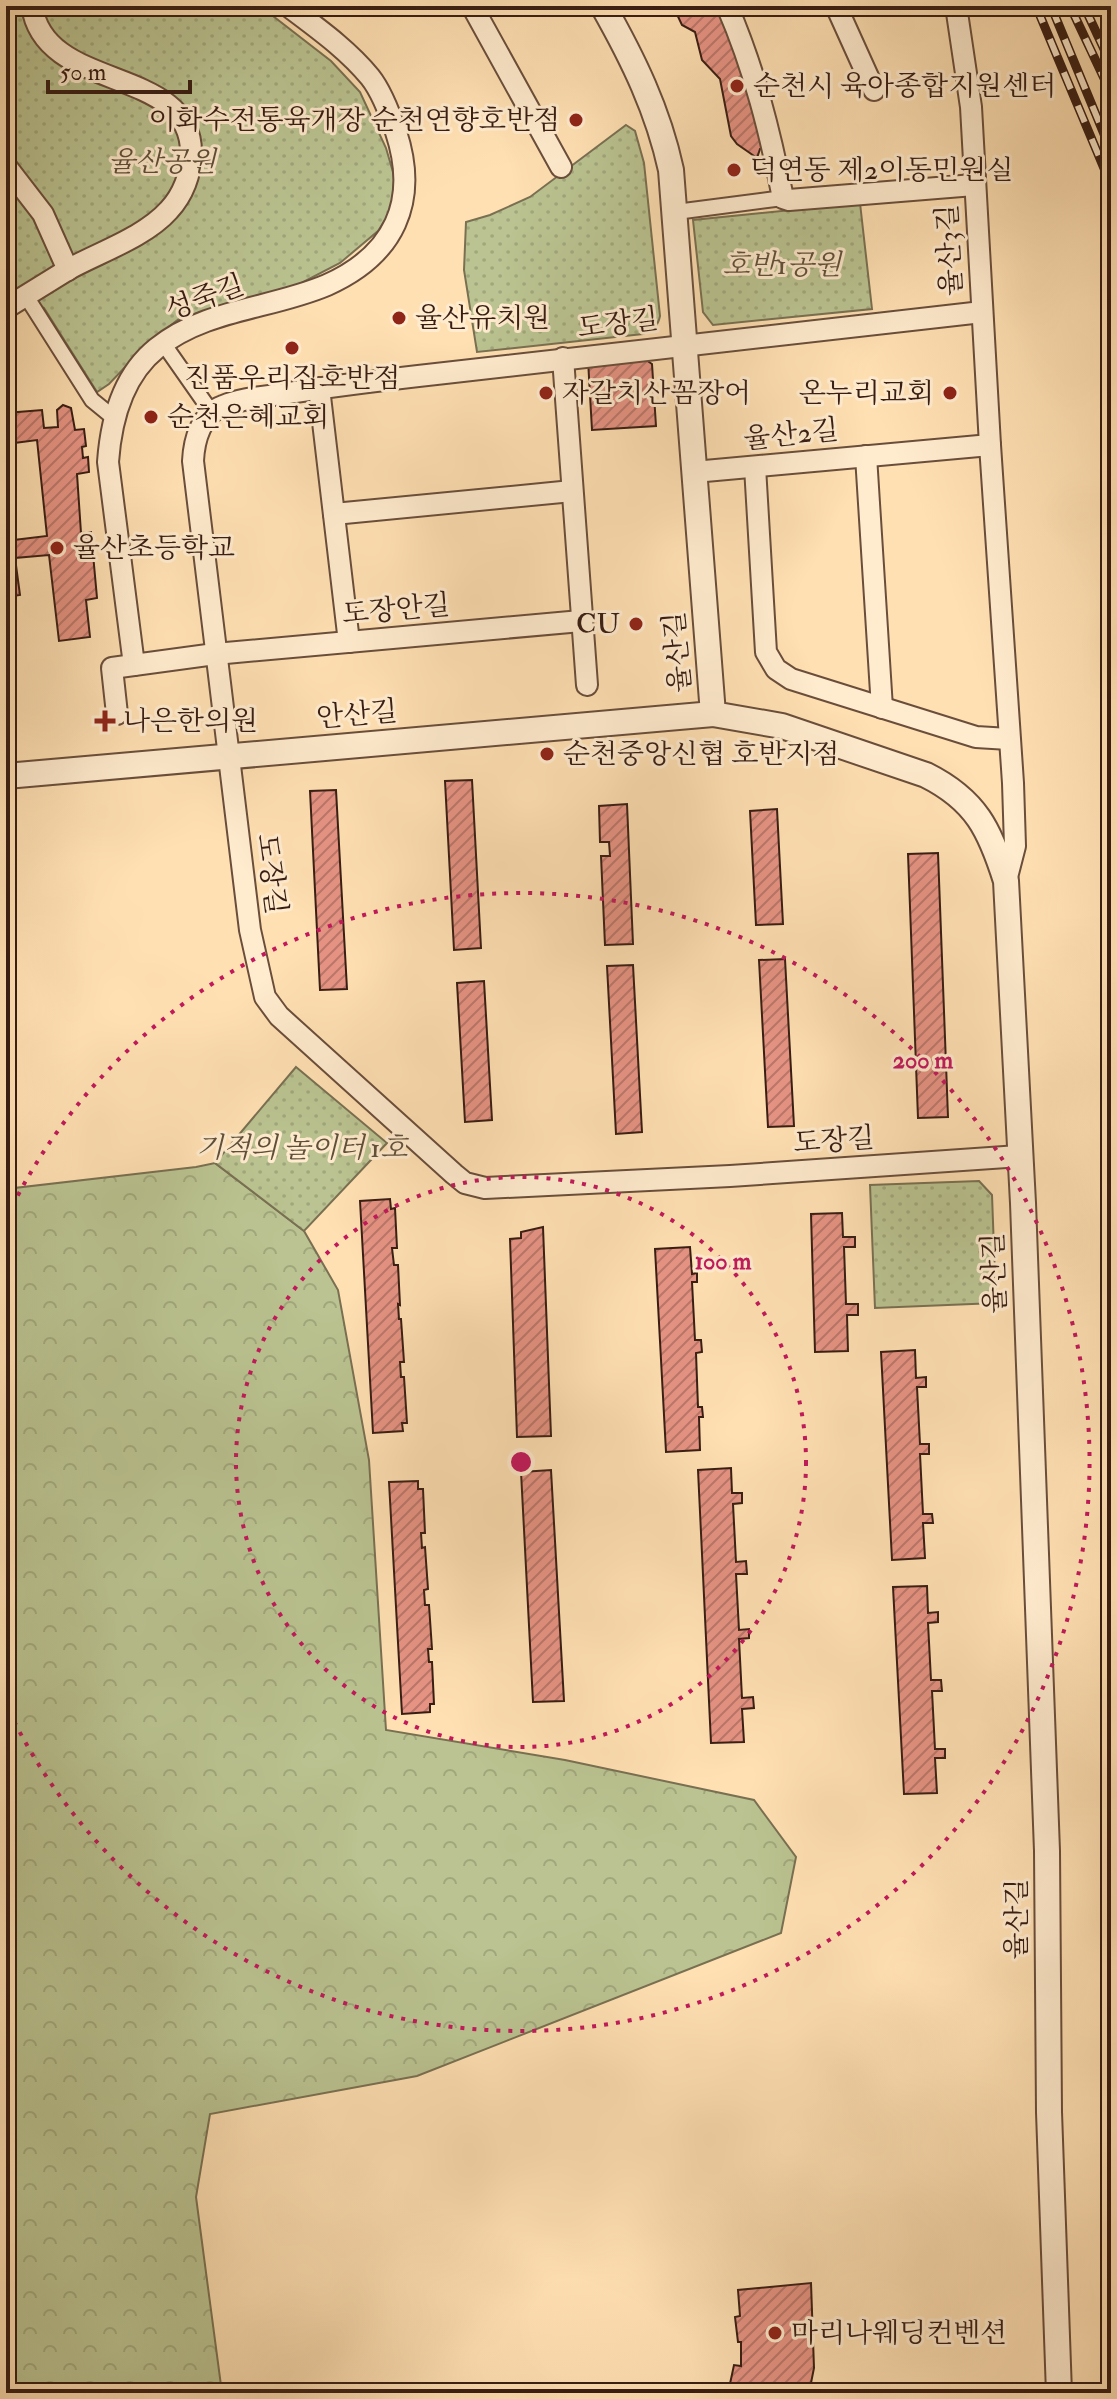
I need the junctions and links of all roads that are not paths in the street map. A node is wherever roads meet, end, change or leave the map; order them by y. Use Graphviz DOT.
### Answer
graph roads {
  1 [pos="32,6"];
  2 [pos="288,6"];
  3 [pos="472,6"];
  4 [pos="603,6"];
  5 [pos="727,6"];
  6 [pos="836,6"];
  7 [pos="956,6"];
  8 [pos="874,90"];
  9 [pos="6,166"];
  10 [pos="561,167"];
  11 [pos="974,185"];
  12 [pos="783,198"];
  13 [pos="676,212"];
  14 [pos="68,270"];
  15 [pos="26,296"];
  16 [pos="6,308"];
  17 [pos="982,312"];
  18 [pos="163,343"];
  19 [pos="685,344"];
  20 [pos="563,358"];
  21 [pos="319,388"];
  22 [pos="212,413"];
  23 [pos="114,418"];
  24 [pos="990,445"];
  25 [pos="866,456"];
  26 [pos="755,467"];
  27 [pos="694,472"];
  28 [pos="572,491"];
  29 [pos="334,514"];
  30 [pos="581,621"];
  31 [pos="349,642"];
  32 [pos="215,654"];
  33 [pos="134,665"];
  34 [pos="587,685"];
  35 [pos="882,708"];
  36 [pos="117,714"];
  37 [pos="713,714"];
  38 [pos="1009,739"];
  39 [pos="229,757"];
  40 [pos="6,776"];
  41 [pos="1006,881"];
  42 [pos="1020,1156"];
  43 [pos="1059,2393"];
  1 -- 14 [label="street"];
  2 -- 18 [label="street, 성죽길"];
  3 -- 10 [label="street"];
  4 -- 13 [label="street, 율산길"];
  5 -- 12 [label="street"];
  6 -- 8 [label="street"];
  7 -- 11 [label="street, 율산3길"];
  9 -- 14 [label="street"];
  11 -- 12 [label="street"];
  11 -- 17 [label="street, 율산3길"];
  12 -- 13 [label="street"];
  13 -- 19 [label="street, 율산길"];
  14 -- 15 [label="street"];
  15 -- 16 [label="street"];
  15 -- 23 [label="street"];
  17 -- 19 [label="street"];
  17 -- 24 [label="street, 율산3길"];
  18 -- 22 [label="street"];
  18 -- 23 [label="street, 성죽길"];
  19 -- 20 [label="street, 도장길"];
  19 -- 27 [label="street, 율산길"];
  20 -- 21 [label="street, 도장길"];
  20 -- 28 [label="street"];
  21 -- 22 [label="street, 도장길"];
  21 -- 29 [label="street"];
  22 -- 32 [label="street, 도장길"];
  23 -- 33 [label="street, 성죽길"];
  24 -- 25 [label="street, 율산2길"];
  24 -- 38 [label="street, 율산3길"];
  25 -- 26 [label="street, 율산2길"];
  25 -- 35 [label="street"];
  26 -- 27 [label="street, 율산2길"];
  26 -- 35 [label="street"];
  27 -- 37 [label="street, 율산길"];
  28 -- 29 [label="street"];
  28 -- 30 [label="street"];
  29 -- 31 [label="street"];
  30 -- 31 [label="street, 도장안길"];
  30 -- 34 [label="street"];
  31 -- 32 [label="street, 도장안길"];
  32 -- 33 [label="street"];
  32 -- 39 [label="street, 도장길"];
  33 -- 36 [label="street"];
  35 -- 38 [label="street"];
  37 -- 39 [label="street, 안산길"];
  37 -- 41 [label="street, 율산길"];
  38 -- 41 [label="street, 율산3길"];
  39 -- 40 [label="street, 안산길"];
  39 -- 42 [label="street, 도장길"];
  41 -- 42 [label="street, 율산길"];
  42 -- 43 [label="street, 율산길"];
}
